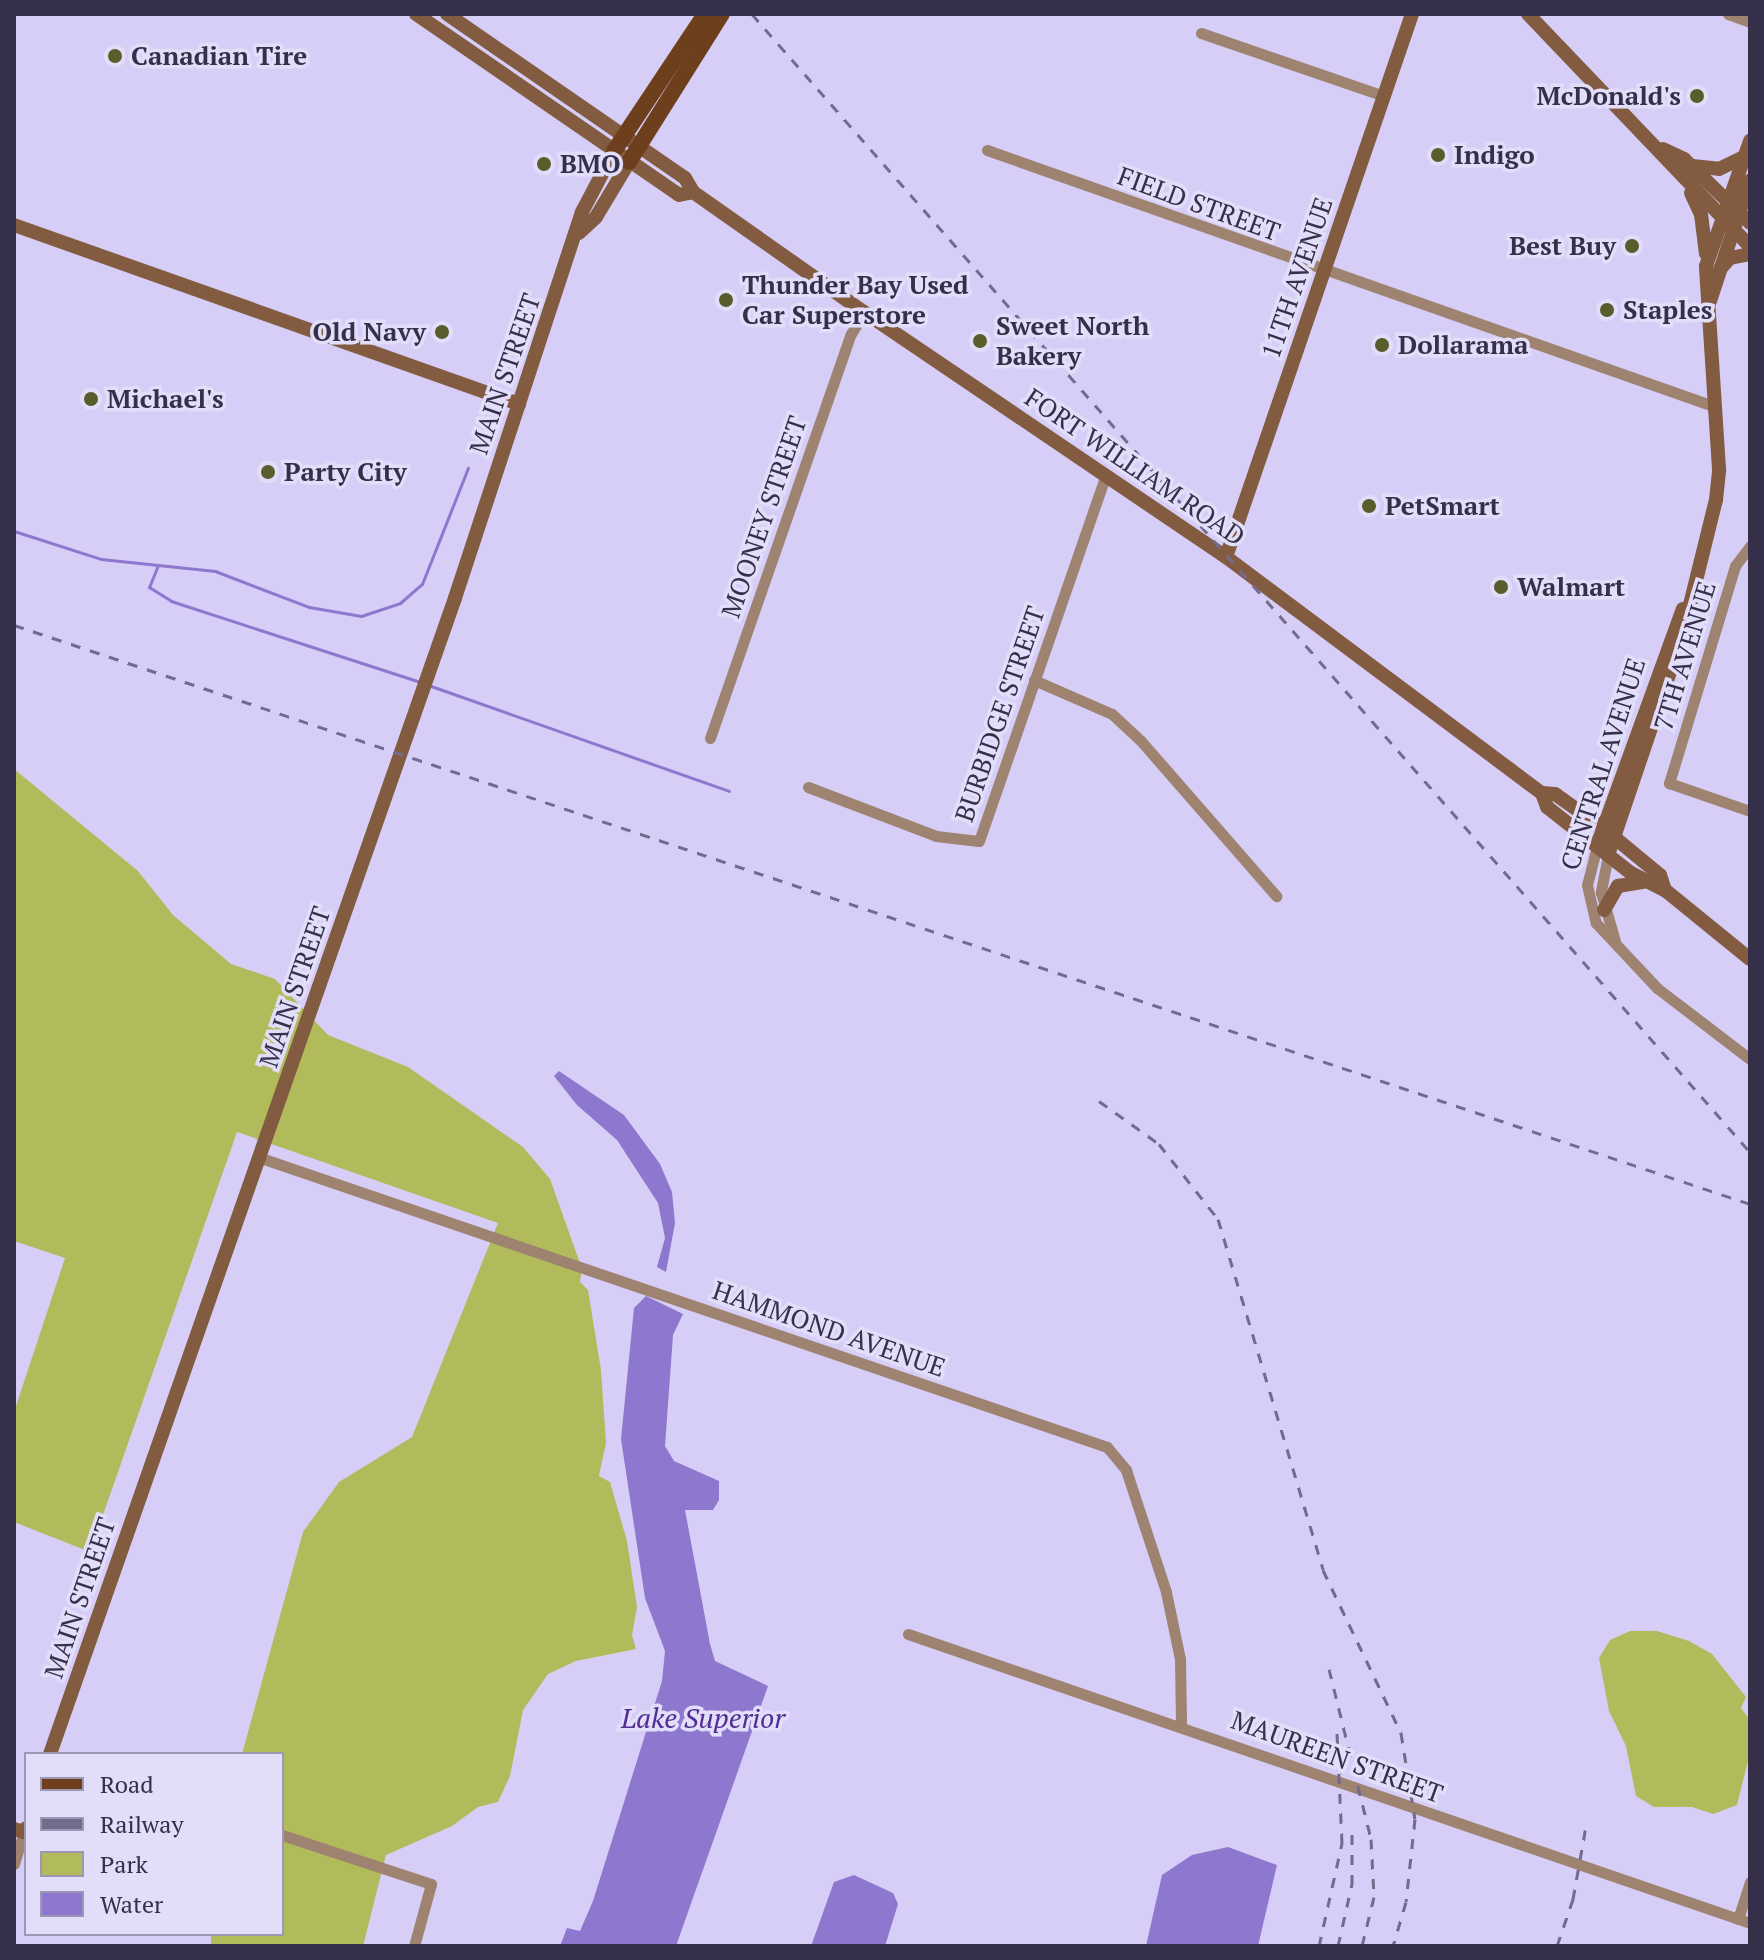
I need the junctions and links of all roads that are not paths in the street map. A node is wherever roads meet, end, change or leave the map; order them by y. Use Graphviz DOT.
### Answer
graph roads {
  1 [pos="416,14"];
  2 [pos="447,14"];
  3 [pos="705,14"];
  4 [pos="722,14"];
  5 [pos="1412,14"];
  6 [pos="1528,14"];
  7 [pos="1728,14"];
  8 [pos="1750,22"];
  9 [pos="1201,33"];
  10 [pos="1384,96"];
  11 [pos="625,135"];
  12 [pos="1750,141"];
  13 [pos="640,146"];
  14 [pos="1663,149"];
  15 [pos="987,150"];
  16 [pos="614,151"];
  17 [pos="1744,157"];
  18 [pos="629,162"];
  19 [pos="1691,166"];
  20 [pos="1683,179"];
  21 [pos="1750,180"];
  22 [pos="693,192"];
  23 [pos="1728,201"];
  24 [pos="1745,218"];
  25 [pos="1727,224"];
  26 [pos="14,225"];
  27 [pos="579,233"];
  28 [pos="1750,246"];
  29 [pos="1750,254"];
  30 [pos="1711,269"];
  31 [pos="1325,274"];
  32 [pos="864,312"];
  33 [pos="519,404"];
  34 [pos="1716,407"];
  35 [pos="1105,477"];
  36 [pos="1750,546"];
  37 [pos="1226,557"];
  38 [pos="1034,680"];
  39 [pos="710,738"];
  40 [pos="808,787"];
  41 [pos="1542,793"];
  42 [pos="1750,811"];
  43 [pos="1608,833"];
  44 [pos="1602,850"];
  45 [pos="1646,883"];
  46 [pos="1665,890"];
  47 [pos="1276,896"];
  48 [pos="1604,910"];
  49 [pos="1617,945"];
  50 [pos="1750,959"];
  51 [pos="1750,1059"];
  52 [pos="261,1158"];
  53 [pos="908,1634"];
  54 [pos="1181,1725"];
  55 [pos="51,1752"];
  56 [pos="21,1830"];
  57 [pos="284,1836"];
  58 [pos="14,1864"];
  59 [pos="1750,1882"];
  60 [pos="1738,1919"];
  61 [pos="1750,1923"];
  62 [pos="414,1946"];
  1 -- 16 [label="main road, FORT WILLIAM ROAD"];
  2 -- 11 [label="main road, FORT WILLIAM ROAD"];
  3 -- 11 [label="main road"];
  4 -- 13 [label="main road"];
  5 -- 10 [label="main road, 11TH AVENUE"];
  6 -- 14 [label="main road"];
  7 -- 8 [label="street"];
  9 -- 10 [label="street"];
  10 -- 31 [label="main road, 11TH AVENUE"];
  11 -- 13 [label="main road, FORT WILLIAM ROAD"];
  11 -- 16 [label="main road"];
  12 -- 17 [label="main road, CENTRAL AVENUE"];
  13 -- 18 [label="main road"];
  13 -- 22 [label="main road, FORT WILLIAM ROAD"];
  14 -- 19 [label="main road"];
  14 -- 20 [label="main road"];
  15 -- 31 [label="street, FIELD STREET"];
  16 -- 18 [label="main road, FORT WILLIAM ROAD"];
  16 -- 27 [label="main road, MAIN STREET"];
  17 -- 19 [label="main road"];
  17 -- 23 [label="main road, CENTRAL AVENUE"];
  18 -- 22 [label="main road, FORT WILLIAM ROAD"];
  18 -- 27 [label="main road, MAIN STREET"];
  19 -- 23 [label="main road"];
  20 -- 25 [label="main road"];
  20 -- 30 [label="main road"];
  21 -- 24 [label="main road, CENTRAL AVENUE"];
  22 -- 32 [label="main road, FORT WILLIAM ROAD"];
  23 -- 24 [label="main road"];
  23 -- 25 [label="main road, CENTRAL AVENUE"];
  24 -- 25 [label="main road, CENTRAL AVENUE"];
  25 -- 28 [label="main road"];
  25 -- 30 [label="main road, CENTRAL AVENUE"];
  26 -- 33 [label="main road"];
  27 -- 33 [label="main road, MAIN STREET"];
  29 -- 30 [label="main road"];
  30 -- 34 [label="main road, CENTRAL AVENUE"];
  31 -- 34 [label="street, FIELD STREET"];
  31 -- 37 [label="main road, 11TH AVENUE"];
  32 -- 35 [label="main road, FORT WILLIAM ROAD"];
  32 -- 39 [label="street, MOONEY STREET"];
  33 -- 52 [label="main road, MAIN STREET"];
  34 -- 43 [label="main road, CENTRAL AVENUE"];
  35 -- 37 [label="main road, FORT WILLIAM ROAD"];
  35 -- 38 [label="street, BURBIDGE STREET"];
  36 -- 42 [label="street, 7TH AVENUE"];
  37 -- 41 [label="main road, FORT WILLIAM ROAD"];
  38 -- 40 [label="street, BURBIDGE STREET"];
  38 -- 47 [label="street"];
  41 -- 43 [label="main road, FORT WILLIAM ROAD"];
  41 -- 44 [label="main road, FORT WILLIAM ROAD"];
  43 -- 44 [label="main road, CENTRAL AVENUE"];
  43 -- 46 [label="main road, FORT WILLIAM ROAD"];
  44 -- 45 [label="main road, FORT WILLIAM ROAD"];
  44 -- 48 [label="street, CENTRAL AVENUE"];
  44 -- 49 [label="street, CENTRAL AVENUE"];
  45 -- 46 [label="main road, FORT WILLIAM ROAD"];
  45 -- 48 [label="main road"];
  46 -- 50 [label="main road, FORT WILLIAM ROAD"];
  48 -- 49 [label="street, CENTRAL AVENUE"];
  49 -- 51 [label="street, CENTRAL AVENUE"];
  52 -- 54 [label="street, HAMMOND AVENUE"];
  52 -- 55 [label="main road, MAIN STREET"];
  53 -- 54 [label="street, MAUREEN STREET"];
  54 -- 60 [label="street, MAUREEN STREET"];
  56 -- 58 [label="street"];
  57 -- 62 [label="street"];
  59 -- 60 [label="street"];
  60 -- 61 [label="street, MAUREEN STREET"];
}
